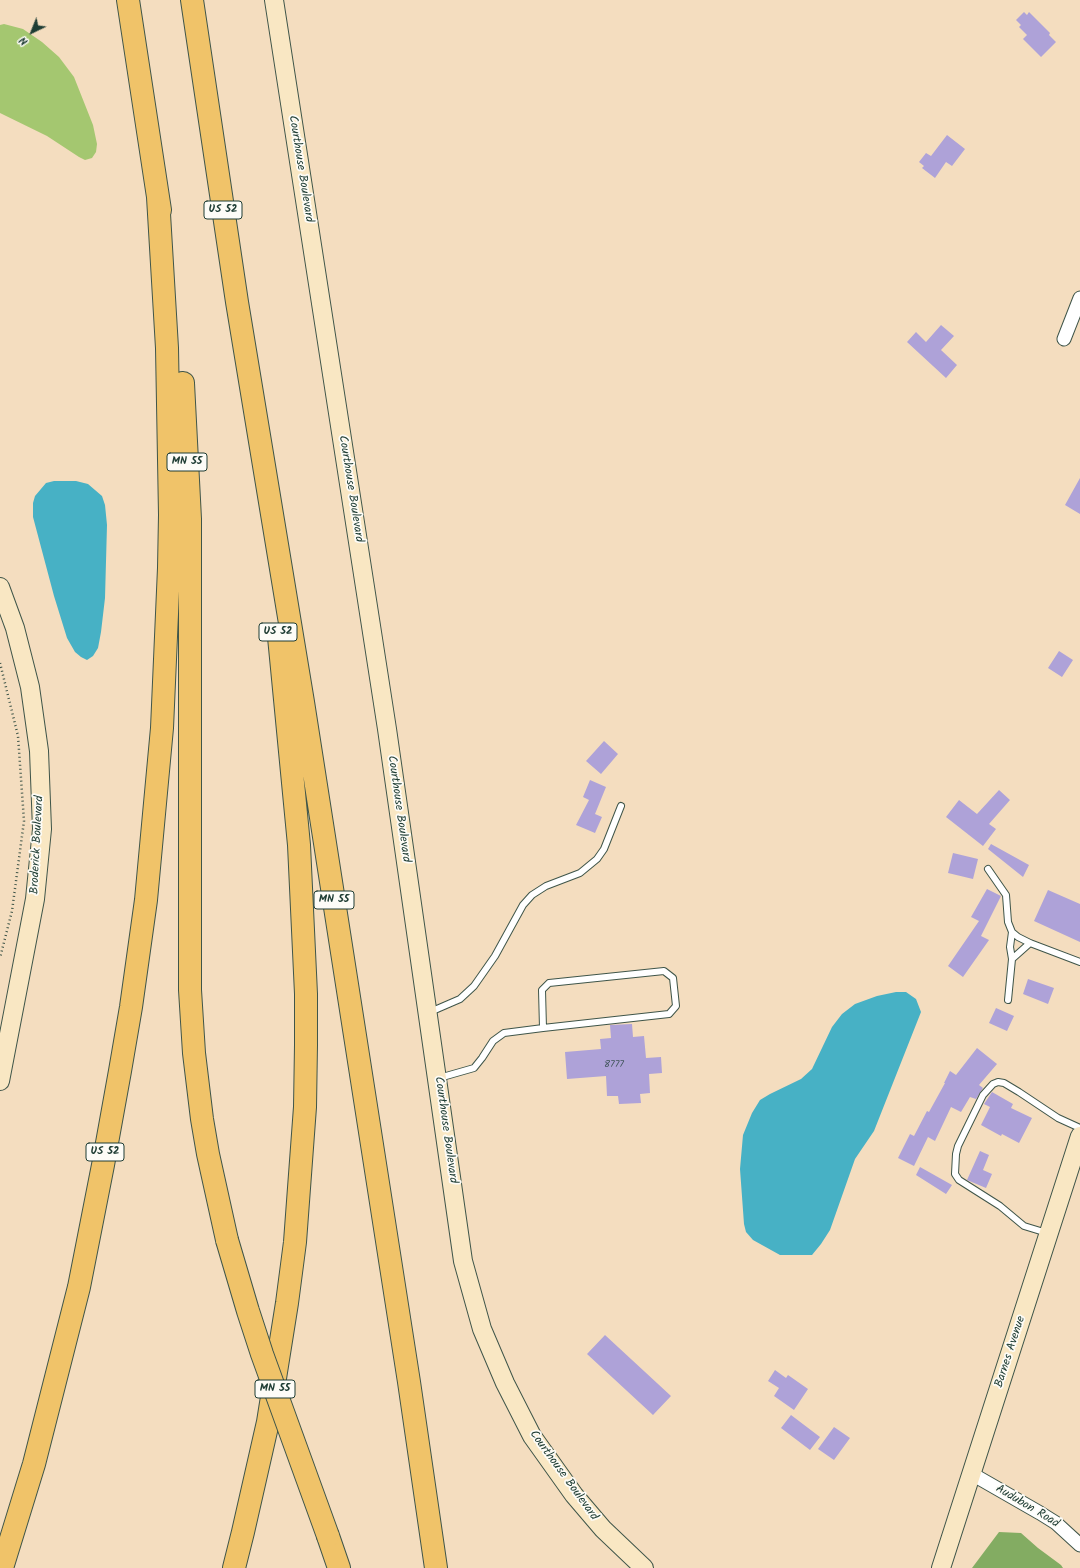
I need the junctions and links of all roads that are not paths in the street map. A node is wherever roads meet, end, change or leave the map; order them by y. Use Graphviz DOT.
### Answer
graph roads {
  1 [pos="128,0"];
  2 [pos="192,0"];
  3 [pos="274,0"];
  4 [pos="158,197"];
  5 [pos="1080,298"];
  6 [pos="1064,339"];
  7 [pos="255,419"];
  8 [pos="0,587"];
  9 [pos="621,806"];
  10 [pos="988,869"];
  11 [pos="1012,932"];
  12 [pos="1030,943"];
  13 [pos="1012,959"];
  14 [pos="1080,962"];
  15 [pos="1008,1000"];
  16 [pos="428,1013"];
  17 [pos="544,1028"];
  18 [pos="438,1078"];
  19 [pos="0,1081"];
  20 [pos="1080,1128"];
  21 [pos="1080,1136"];
  22 [pos="1049,1234"];
  23 [pos="972,1474"];
  24 [pos="1080,1545"];
  25 [pos="2,1568"];
  26 [pos="234,1568"];
  27 [pos="339,1568"];
  28 [pos="436,1568"];
  29 [pos="644,1568"];
  30 [pos="941,1568"];
  1 -- 4 [label="highway, US 52"];
  2 -- 7 [label="highway, US 52"];
  3 -- 16 [label="street, Courthouse Boulevard"];
  4 -- 25 [label="highway, US 52"];
  4 -- 27 [label="highway, MN 55, bridge"];
  5 -- 6 [label="street"];
  7 -- 26 [label="highway, US 52"];
  7 -- 28 [label="highway, MN 55"];
  8 -- 19 [label="street, Broderick Boulevard"];
  9 -- 16 [label="lane"];
  10 -- 11 [label="lane"];
  11 -- 12 [label="lane"];
  11 -- 13 [label="lane"];
  12 -- 13 [label="lane"];
  12 -- 14 [label="lane"];
  13 -- 15 [label="lane"];
  16 -- 18 [label="street, Courthouse Boulevard"];
  17 -- 17 [label="lane"];
  17 -- 18 [label="lane"];
  18 -- 29 [label="street, Courthouse Boulevard"];
  20 -- 22 [label="lane"];
  21 -- 22 [label="street, Barnes Avenue"];
  22 -- 23 [label="street, Barnes Avenue"];
  23 -- 24 [label="street, Audubon Road"];
  23 -- 30 [label="street, Barnes Avenue"];
}
